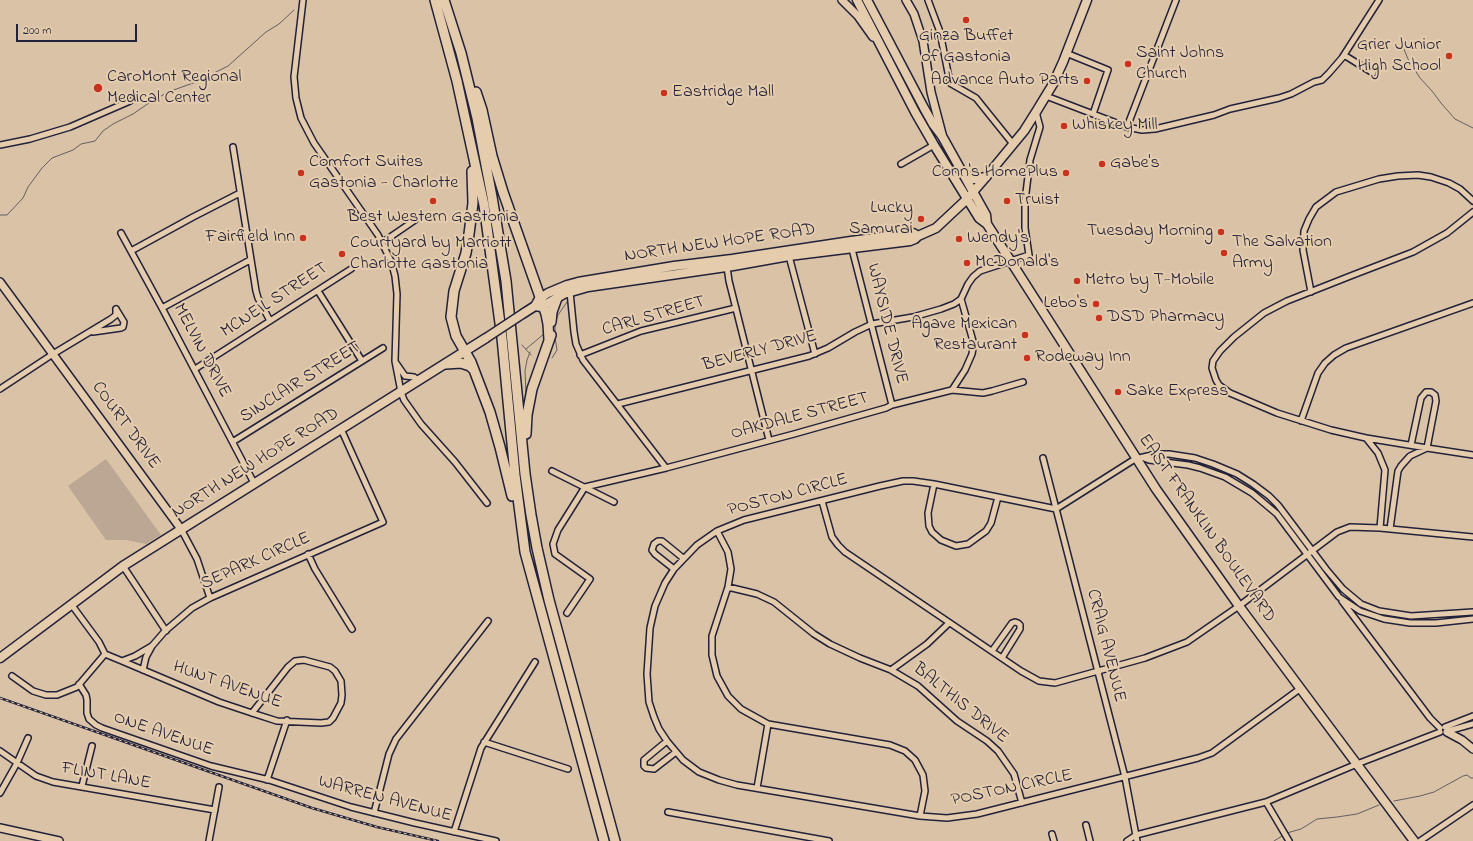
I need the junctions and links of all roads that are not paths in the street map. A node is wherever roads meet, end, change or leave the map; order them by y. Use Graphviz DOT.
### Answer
graph roads {
  1 [pos="303,0"];
  2 [pos="435,0"];
  3 [pos="444,0"];
  4 [pos="842,0"];
  5 [pos="858,0"];
  6 [pos="867,0"];
  7 [pos="906,0"];
  8 [pos="928,0"];
  9 [pos="1087,0"];
  10 [pos="1176,0"];
  11 [pos="1379,0"];
  12 [pos="461,53"];
  13 [pos="1066,53"];
  14 [pos="1344,55"];
  15 [pos="886,56"];
  16 [pos="1373,73"];
  17 [pos="1046,96"];
  18 [pos="130,101"];
  19 [pos="1036,112"];
  20 [pos="1093,114"];
  21 [pos="1127,127"];
  22 [pos="469,133"];
  23 [pos="942,136"];
  24 [pos="1013,144"];
  25 [pos="0,145"];
  26 [pos="934,145"];
  27 [pos="233,147"];
  28 [pos="901,164"];
  29 [pos="962,172"];
  30 [pos="986,177"];
  31 [pos="973,192"];
  32 [pos="240,193"];
  33 [pos="967,199"];
  34 [pos="1473,201"];
  35 [pos="1473,212"];
  36 [pos="415,220"];
  37 [pos="987,224"];
  38 [pos="121,233"];
  39 [pos="382,242"];
  40 [pos="852,245"];
  41 [pos="131,251"];
  42 [pos="789,256"];
  43 [pos="250,260"];
  44 [pos="1010,261"];
  45 [pos="727,267"];
  46 [pos="351,269"];
  47 [pos="0,282"];
  48 [pos="318,291"];
  49 [pos="570,292"];
  50 [pos="1311,292"];
  51 [pos="557,298"];
  52 [pos="961,299"];
  53 [pos="540,303"];
  54 [pos="1473,303"];
  55 [pos="162,308"];
  56 [pos="736,308"];
  57 [pos="270,321"];
  58 [pos="872,324"];
  59 [pos="86,334"];
  60 [pos="549,340"];
  61 [pos="383,348"];
  62 [pos="465,351"];
  63 [pos="53,354"];
  64 [pos="815,354"];
  65 [pos="580,355"];
  66 [pos="362,361"];
  67 [pos="395,361"];
  68 [pos="446,364"];
  69 [pos="195,369"];
  70 [pos="474,370"];
  71 [pos="751,371"];
  72 [pos="419,381"];
  73 [pos="1023,382"];
  74 [pos="0,389"];
  75 [pos="952,390"];
  76 [pos="401,392"];
  77 [pos="618,404"];
  78 [pos="892,405"];
  79 [pos="1301,421"];
  80 [pos="341,429"];
  81 [pos="1366,438"];
  82 [pos="769,440"];
  83 [pos="234,441"];
  84 [pos="1411,445"];
  85 [pos="1427,448"];
  86 [pos="523,455"];
  87 [pos="1473,455"];
  88 [pos="1043,458"];
  89 [pos="1136,458"];
  90 [pos="1144,458"];
  91 [pos="666,468"];
  92 [pos="552,471"];
  93 [pos="254,483"];
  94 [pos="934,484"];
  95 [pos="584,487"];
  96 [pos="998,497"];
  97 [pos="822,500"];
  98 [pos="614,502"];
  99 [pos="487,503"];
  100 [pos="1056,509"];
  101 [pos="1380,528"];
  102 [pos="181,529"];
  103 [pos="1390,529"];
  104 [pos="717,531"];
  105 [pos="1473,537"];
  106 [pos="1312,551"];
  107 [pos="525,552"];
  108 [pos="308,554"];
  109 [pos="1307,556"];
  110 [pos="683,558"];
  111 [pos="123,566"];
  112 [pos="674,569"];
  113 [pos="1326,569"];
  114 [pos="728,587"];
  115 [pos="1339,597"];
  116 [pos="210,598"];
  117 [pos="71,604"];
  118 [pos="1239,606"];
  119 [pos="1473,612"];
  120 [pos="568,613"];
  121 [pos="1473,619"];
  122 [pos="488,621"];
  123 [pos="949,623"];
  124 [pos="352,629"];
  125 [pos="166,630"];
  126 [pos="152,646"];
  127 [pos="992,651"];
  128 [pos="105,654"];
  129 [pos="0,658"];
  130 [pos="1002,658"];
  131 [pos="122,661"];
  132 [pos="535,662"];
  133 [pos="143,670"];
  134 [pos="891,670"];
  135 [pos="1098,672"];
  136 [pos="12,676"];
  137 [pos="79,684"];
  138 [pos="1300,688"];
  139 [pos="252,713"];
  140 [pos="1473,716"];
  141 [pos="287,720"];
  142 [pos="768,724"];
  143 [pos="1473,724"];
  144 [pos="1444,730"];
  145 [pos="28,738"];
  146 [pos="667,741"];
  147 [pos="484,742"];
  148 [pos="92,746"];
  149 [pos="1473,749"];
  150 [pos="0,751"];
  151 [pos="676,752"];
  152 [pos="17,763"];
  153 [pos="1357,764"];
  154 [pos="596,767"];
  155 [pos="568,769"];
  156 [pos="1125,777"];
  157 [pos="267,780"];
  158 [pos="82,786"];
  159 [pos="219,787"];
  160 [pos="757,788"];
  161 [pos="0,793"];
  162 [pos="1266,802"];
  163 [pos="1022,803"];
  164 [pos="1473,805"];
  165 [pos="216,810"];
  166 [pos="668,812"];
  167 [pos="374,813"];
  168 [pos="920,816"];
  169 [pos="1086,825"];
  170 [pos="0,828"];
  171 [pos="454,832"];
  172 [pos="1052,834"];
  173 [pos="1136,835"];
  174 [pos="59,841"];
  175 [pos="209,841"];
  176 [pos="496,841"];
  177 [pos="604,841"];
  178 [pos="615,841"];
  179 [pos="621,841"];
  180 [pos="829,841"];
  181 [pos="1054,841"];
  182 [pos="1090,841"];
  183 [pos="1126,841"];
  184 [pos="1137,841"];
  185 [pos="1289,841"];
  186 [pos="1414,841"];
  187 [pos="1420,841"];
  1 -- 39 [label="street"];
  2 -- 22 [label="highway"];
  3 -- 12 [label="highway"];
  4 -- 15 [label="street"];
  5 -- 15 [label="main road, EAST FRANKLIN BOULEVARD"];
  6 -- 23 [label="main road, EAST FRANKLIN BOULEVARD"];
  7 -- 23 [label="street"];
  8 -- 24 [label="street"];
  9 -- 13 [label="main road, NORTH NEW HOPE ROAD"];
  10 -- 21 [label="street"];
  11 -- 14 [label="street"];
  12 -- 53 [label="highway"];
  12 -- 86 [label="highway"];
  13 -- 17 [label="main road, NORTH NEW HOPE ROAD"];
  13 -- 20 [label="street"];
  14 -- 16 [label="street"];
  14 -- 21 [label="street"];
  15 -- 26 [label="main road, EAST FRANKLIN BOULEVARD"];
  17 -- 19 [label="main road, NORTH NEW HOPE ROAD"];
  17 -- 20 [label="street"];
  18 -- 25 [label="street"];
  19 -- 24 [label="main road, NORTH NEW HOPE ROAD"];
  19 -- 44 [label="street"];
  20 -- 21 [label="street"];
  22 -- 62 [label="highway"];
  22 -- 107 [label="highway"];
  23 -- 29 [label="main road, EAST FRANKLIN BOULEVARD"];
  24 -- 30 [label="main road, NORTH NEW HOPE ROAD"];
  26 -- 28 [label="street"];
  26 -- 33 [label="main road, EAST FRANKLIN BOULEVARD"];
  27 -- 32 [label="street"];
  29 -- 30 [label="main road"];
  29 -- 31 [label="main road, EAST FRANKLIN BOULEVARD"];
  30 -- 31 [label="main road, NORTH NEW HOPE ROAD"];
  31 -- 33 [label="main road, NORTH NEW HOPE ROAD"];
  31 -- 37 [label="main road, EAST FRANKLIN BOULEVARD"];
  32 -- 41 [label="street"];
  32 -- 43 [label="street"];
  33 -- 37 [label="main road, EAST FRANKLIN BOULEVARD"];
  33 -- 40 [label="main road, NORTH NEW HOPE ROAD"];
  34 -- 50 [label="street"];
  35 -- 50 [label="street"];
  36 -- 39 [label="street"];
  37 -- 44 [label="main road, EAST FRANKLIN BOULEVARD"];
  38 -- 41 [label="street, MELVIN DRIVE"];
  39 -- 67 [label="street"];
  40 -- 42 [label="main road, NORTH NEW HOPE ROAD"];
  40 -- 53 [label="main road, NORTH NEW HOPE ROAD"];
  40 -- 58 [label="street, WAYSIDE DRIVE"];
  41 -- 55 [label="street, MELVIN DRIVE"];
  42 -- 45 [label="main road, NORTH NEW HOPE ROAD"];
  42 -- 64 [label="street"];
  43 -- 55 [label="street"];
  43 -- 57 [label="street"];
  44 -- 52 [label="street"];
  44 -- 89 [label="main road, EAST FRANKLIN BOULEVARD"];
  45 -- 49 [label="main road, NORTH NEW HOPE ROAD"];
  45 -- 56 [label="street"];
  46 -- 48 [label="street, MCNEIL STREET"];
  47 -- 63 [label="street, COURT DRIVE"];
  48 -- 57 [label="street, MCNEIL STREET"];
  48 -- 66 [label="street"];
  49 -- 51 [label="main road, NORTH NEW HOPE ROAD"];
  49 -- 65 [label="street"];
  50 -- 79 [label="street"];
  51 -- 53 [label="main road, NORTH NEW HOPE ROAD"];
  51 -- 60 [label="highway"];
  52 -- 58 [label="street, BEVERLY DRIVE"];
  52 -- 75 [label="street"];
  53 -- 60 [label="highway"];
  53 -- 62 [label="main road, NORTH NEW HOPE ROAD, bridge"];
  54 -- 79 [label="street"];
  55 -- 69 [label="street, MELVIN DRIVE"];
  56 -- 65 [label="street, CARL STREET"];
  56 -- 71 [label="street"];
  57 -- 69 [label="street, MCNEIL STREET"];
  58 -- 64 [label="street, BEVERLY DRIVE"];
  58 -- 78 [label="street, WAYSIDE DRIVE"];
  59 -- 59 [label="street"];
  59 -- 63 [label="street"];
  60 -- 86 [label="highway"];
  61 -- 66 [label="street, SINCLAIR STREET"];
  62 -- 68 [label="main road, NORTH NEW HOPE ROAD"];
  62 -- 70 [label="highway"];
  63 -- 74 [label="street"];
  63 -- 102 [label="street, COURT DRIVE"];
  64 -- 71 [label="street, BEVERLY DRIVE"];
  65 -- 77 [label="street"];
  66 -- 83 [label="street, SINCLAIR STREET"];
  67 -- 72 [label="street"];
  67 -- 76 [label="street"];
  68 -- 70 [label="highway"];
  68 -- 72 [label="main road, NORTH NEW HOPE ROAD"];
  69 -- 83 [label="street, MELVIN DRIVE"];
  70 -- 107 [label="highway"];
  71 -- 77 [label="street, BEVERLY DRIVE"];
  71 -- 82 [label="street"];
  72 -- 76 [label="main road, NORTH NEW HOPE ROAD"];
  73 -- 75 [label="street, OAKDALE STREET"];
  75 -- 78 [label="street, OAKDALE STREET"];
  76 -- 80 [label="main road, NORTH NEW HOPE ROAD"];
  76 -- 99 [label="street"];
  77 -- 91 [label="street"];
  78 -- 82 [label="street, OAKDALE STREET"];
  79 -- 81 [label="street"];
  80 -- 93 [label="main road, NORTH NEW HOPE ROAD"];
  80 -- 108 [label="street, SEPARK CIRCLE"];
  81 -- 84 [label="street"];
  81 -- 101 [label="street"];
  82 -- 91 [label="street, OAKDALE STREET"];
  83 -- 93 [label="street, MELVIN DRIVE"];
  84 -- 85 [label="street"];
  84 -- 85 [label="street"];
  85 -- 87 [label="street"];
  85 -- 103 [label="street"];
  86 -- 154 [label="highway"];
  88 -- 100 [label="street, CRAIG AVENUE"];
  89 -- 90 [label="street"];
  89 -- 100 [label="street"];
  89 -- 118 [label="main road, EAST FRANKLIN BOULEVARD"];
  90 -- 106 [label="street"];
  90 -- 109 [label="street"];
  91 -- 95 [label="street, OAKDALE STREET"];
  92 -- 95 [label="street"];
  93 -- 102 [label="main road, NORTH NEW HOPE ROAD"];
  94 -- 96 [label="street, POSTON CIRCLE"];
  94 -- 96 [label="street"];
  94 -- 97 [label="street, POSTON CIRCLE"];
  95 -- 98 [label="street"];
  95 -- 120 [label="street"];
  96 -- 100 [label="street, POSTON CIRCLE"];
  97 -- 104 [label="street, POSTON CIRCLE"];
  97 -- 123 [label="street"];
  100 -- 135 [label="street, CRAIG AVENUE"];
  101 -- 103 [label="street"];
  101 -- 106 [label="street"];
  102 -- 111 [label="main road, NORTH NEW HOPE ROAD"];
  102 -- 116 [label="street, COURT DRIVE"];
  103 -- 105 [label="street"];
  104 -- 110 [label="street, POSTON CIRCLE"];
  104 -- 114 [label="street"];
  106 -- 109 [label="street"];
  106 -- 113 [label="street"];
  107 -- 177 [label="highway"];
  108 -- 116 [label="street, SEPARK CIRCLE"];
  108 -- 124 [label="street"];
  109 -- 115 [label="street"];
  109 -- 118 [label="street"];
  110 -- 112 [label="street, POSTON CIRCLE"];
  110 -- 112 [label="street"];
  111 -- 117 [label="main road, NORTH NEW HOPE ROAD"];
  111 -- 125 [label="street"];
  112 -- 146 [label="street, POSTON CIRCLE"];
  113 -- 115 [label="street"];
  113 -- 119 [label="street"];
  114 -- 134 [label="street, BALTHIS DRIVE"];
  114 -- 142 [label="street"];
  115 -- 121 [label="street"];
  115 -- 144 [label="street"];
  116 -- 125 [label="street, SEPARK CIRCLE"];
  117 -- 128 [label="street"];
  117 -- 129 [label="main road, NORTH NEW HOPE ROAD"];
  118 -- 135 [label="street"];
  118 -- 138 [label="main road, EAST FRANKLIN BOULEVARD"];
  122 -- 167 [label="street"];
  123 -- 127 [label="street"];
  123 -- 134 [label="street"];
  125 -- 126 [label="street, SEPARK CIRCLE"];
  126 -- 131 [label="street, SEPARK CIRCLE"];
  126 -- 133 [label="street, SEPARK CIRCLE"];
  127 -- 130 [label="street"];
  127 -- 130 [label="street"];
  128 -- 131 [label="street"];
  128 -- 137 [label="street"];
  130 -- 135 [label="street"];
  131 -- 133 [label="street, HUNT AVENUE"];
  132 -- 147 [label="street"];
  133 -- 139 [label="street, HUNT AVENUE"];
  134 -- 163 [label="street, BALTHIS DRIVE"];
  135 -- 156 [label="street, CRAIG AVENUE"];
  136 -- 137 [label="street"];
  137 -- 157 [label="street, ONE AVENUE"];
  138 -- 153 [label="main road, EAST FRANKLIN BOULEVARD"];
  138 -- 156 [label="street, POSTON CIRCLE"];
  139 -- 141 [label="street, HUNT AVENUE"];
  139 -- 141 [label="street"];
  140 -- 144 [label="street"];
  141 -- 157 [label="street, HUNT AVENUE"];
  142 -- 160 [label="street"];
  142 -- 168 [label="street"];
  143 -- 144 [label="street"];
  144 -- 149 [label="street"];
  144 -- 153 [label="street"];
  145 -- 152 [label="street"];
  146 -- 151 [label="street, POSTON CIRCLE"];
  146 -- 151 [label="street"];
  147 -- 155 [label="street"];
  147 -- 171 [label="street"];
  148 -- 158 [label="street"];
  150 -- 152 [label="street, FLINT LANE"];
  151 -- 160 [label="street, POSTON CIRCLE"];
  152 -- 158 [label="street, FLINT LANE"];
  152 -- 161 [label="street"];
  153 -- 162 [label="street"];
  153 -- 186 [label="main road, EAST FRANKLIN BOULEVARD"];
  154 -- 178 [label="highway"];
  154 -- 179 [label="highway"];
  156 -- 163 [label="street, POSTON CIRCLE"];
  156 -- 173 [label="street, CRAIG AVENUE"];
  157 -- 167 [label="street, WARREN AVENUE"];
  158 -- 165 [label="street, FLINT LANE"];
  159 -- 165 [label="street"];
  160 -- 168 [label="street, POSTON CIRCLE"];
  162 -- 173 [label="street"];
  162 -- 185 [label="street"];
  163 -- 168 [label="street, POSTON CIRCLE"];
  164 -- 187 [label="street"];
  165 -- 175 [label="street"];
  166 -- 180 [label="street"];
  167 -- 171 [label="street, WARREN AVENUE"];
  169 -- 182 [label="street"];
  170 -- 174 [label="street"];
  171 -- 176 [label="street, WARREN AVENUE"];
  172 -- 181 [label="street"];
  173 -- 183 [label="street"];
  173 -- 184 [label="street, CRAIG AVENUE"];
}
